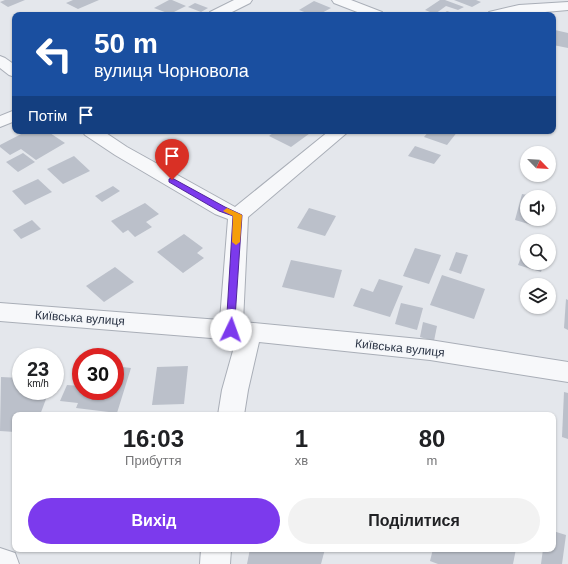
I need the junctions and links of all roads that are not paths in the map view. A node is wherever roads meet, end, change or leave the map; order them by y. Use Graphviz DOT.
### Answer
graph roads {
  1 [pos="245,0"];
  2 [pos="339,0"];
  3 [pos="568,6"];
  4 [pos="220,12"];
  5 [pos="369,12"];
  6 [pos="506,12"];
  7 [pos="0,61"];
  8 [pos="12,70"];
  9 [pos="12,116"];
  10 [pos="0,122"];
  11 [pos="95,134"];
  12 [pos="336,134"];
  13 [pos="238,215"];
  14 [pos="0,312"];
  15 [pos="241,331"];
  16 [pos="568,372"];
  17 [pos="231,412"];
  18 [pos="216,552"];
  19 [pos="0,563"];
  20 [pos="4,564"];
  21 [pos="215,564"];
  1 -- 4 [label="street"];
  2 -- 5 [label="street"];
  3 -- 6 [label="street"];
  7 -- 8 [label="street"];
  9 -- 10 [label="street"];
  11 -- 13 [label="street"];
  12 -- 13 [label="street"];
  13 -- 15 [label="street"];
  14 -- 15 [label="street, Київська вулиця"];
  15 -- 16 [label="street, Київська вулиця"];
  15 -- 17 [label="street"];
  18 -- 21 [label="street"];
  19 -- 20 [label="street"];
}
